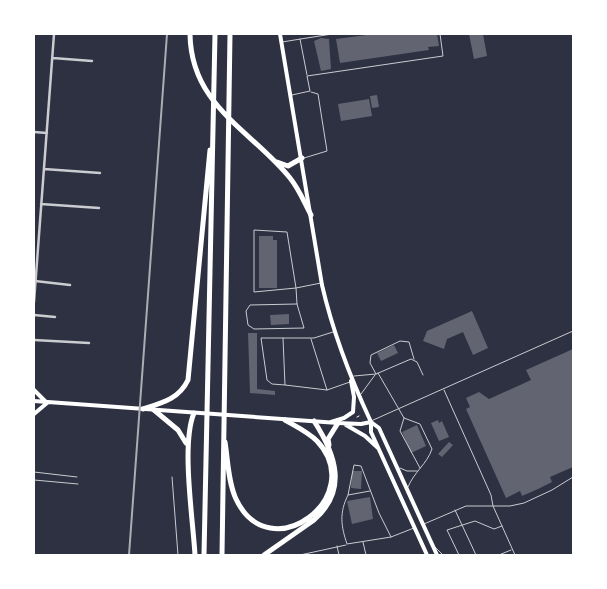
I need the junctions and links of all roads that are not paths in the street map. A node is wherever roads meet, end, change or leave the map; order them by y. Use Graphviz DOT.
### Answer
graph roads {
  1 [pos="54,34"];
  2 [pos="190,34"];
  3 [pos="215,34"];
  4 [pos="230,34"];
  5 [pos="280,34"];
  6 [pos="332,34"];
  7 [pos="440,34"];
  8 [pos="300,39"];
  9 [pos="281,42"];
  10 [pos="53,58"];
  11 [pos="92,61"];
  12 [pos="307,76"];
  13 [pos="310,91"];
  14 [pos="290,95"];
  15 [pos="34,132"];
  16 [pos="47,133"];
  17 [pos="213,138"];
  18 [pos="302,158"];
  19 [pos="274,160"];
  20 [pos="44,169"];
  21 [pos="100,173"];
  22 [pos="41,204"];
  23 [pos="99,208"];
  24 [pos="311,215"];
  25 [pos="35,264"];
  26 [pos="35,281"];
  27 [pos="322,283"];
  28 [pos="70,284"];
  29 [pos="34,287"];
  30 [pos="296,288"];
  31 [pos="34,302"];
  32 [pos="297,304"];
  33 [pos="34,315"];
  34 [pos="55,317"];
  35 [pos="573,331"];
  36 [pos="333,332"];
  37 [pos="283,338"];
  38 [pos="311,338"];
  39 [pos="34,340"];
  40 [pos="89,344"];
  41 [pos="414,359"];
  42 [pos="376,374"];
  43 [pos="423,375"];
  44 [pos="350,377"];
  45 [pos="351,382"];
  46 [pos="285,385"];
  47 [pos="443,389"];
  48 [pos="34,390"];
  49 [pos="327,390"];
  50 [pos="359,397"];
  51 [pos="34,401"];
  52 [pos="46,402"];
  53 [pos="143,409"];
  54 [pos="399,409"];
  55 [pos="154,410"];
  56 [pos="194,413"];
  57 [pos="34,414"];
  58 [pos="404,418"];
  59 [pos="285,420"];
  60 [pos="314,421"];
  61 [pos="328,422"];
  62 [pos="371,422"];
  63 [pos="341,423"];
  64 [pos="222,430"];
  65 [pos="187,446"];
  66 [pos="378,449"];
  67 [pos="330,451"];
  68 [pos="396,466"];
  69 [pos="421,468"];
  70 [pos="418,471"];
  71 [pos="34,472"];
  72 [pos="77,477"];
  73 [pos="172,477"];
  74 [pos="573,477"];
  75 [pos="34,480"];
  76 [pos="78,484"];
  77 [pos="407,490"];
  78 [pos="370,491"];
  79 [pos="348,495"];
  80 [pos="493,506"];
  81 [pos="455,510"];
  82 [pos="423,524"];
  83 [pos="461,524"];
  84 [pos="502,526"];
  85 [pos="414,528"];
  86 [pos="465,531"];
  87 [pos="460,533"];
  88 [pos="454,535"];
  89 [pos="391,537"];
  90 [pos="450,537"];
  91 [pos="468,538"];
  92 [pos="463,540"];
  93 [pos="364,542"];
  94 [pos="457,543"];
  95 [pos="347,544"];
  96 [pos="432,544"];
  97 [pos="454,544"];
  98 [pos="471,545"];
  99 [pos="337,546"];
  100 [pos="466,547"];
  101 [pos="512,549"];
  102 [pos="460,550"];
  103 [pos="457,551"];
  104 [pos="474,552"];
  105 [pos="470,554"];
  106 [pos="178,555"];
  107 [pos="196,555"];
  108 [pos="204,555"];
  109 [pos="222,555"];
  110 [pos="264,555"];
  111 [pos="300,555"];
  112 [pos="339,555"];
  113 [pos="366,555"];
  114 [pos="425,555"];
  115 [pos="437,555"];
  116 [pos="443,555"];
  117 [pos="459,555"];
  118 [pos="476,555"];
  119 [pos="499,555"];
  120 [pos="515,555"];
  1 -- 10 [label="street"];
  2 -- 19 [label="highway"];
  3 -- 17 [label="highway"];
  4 -- 64 [label="highway"];
  5 -- 9 [label="main road"];
  6 -- 8 [label="lane"];
  7 -- 12 [label="lane"];
  8 -- 9 [label="lane"];
  8 -- 12 [label="lane"];
  9 -- 14 [label="main road"];
  10 -- 11 [label="street"];
  10 -- 16 [label="street"];
  12 -- 13 [label="lane"];
  13 -- 14 [label="lane"];
  13 -- 18 [label="lane"];
  14 -- 18 [label="main road"];
  15 -- 16 [label="street"];
  16 -- 20 [label="street"];
  17 -- 53 [label="highway"];
  17 -- 108 [label="highway"];
  18 -- 19 [label="highway"];
  18 -- 24 [label="main road"];
  19 -- 24 [label="highway"];
  20 -- 21 [label="street"];
  20 -- 22 [label="street"];
  22 -- 23 [label="street"];
  22 -- 25 [label="street"];
  24 -- 27 [label="main road"];
  25 -- 26 [label="street"];
  26 -- 28 [label="street"];
  26 -- 29 [label="street"];
  27 -- 30 [label="lane"];
  27 -- 36 [label="main road"];
  29 -- 31 [label="street"];
  30 -- 30 [label="lane"];
  30 -- 32 [label="lane"];
  32 -- 32 [label="lane"];
  33 -- 34 [label="street"];
  35 -- 47 [label="lane"];
  36 -- 38 [label="lane"];
  36 -- 44 [label="main road"];
  37 -- 38 [label="lane"];
  37 -- 46 [label="lane"];
  37 -- 46 [label="lane"];
  38 -- 49 [label="lane"];
  39 -- 40 [label="street"];
  41 -- 42 [label="lane"];
  41 -- 42 [label="lane"];
  41 -- 43 [label="lane"];
  42 -- 44 [label="lane"];
  42 -- 50 [label="lane"];
  42 -- 54 [label="lane"];
  44 -- 45 [label="main road"];
  44 -- 50 [label="main road"];
  45 -- 49 [label="lane"];
  45 -- 61 [label="main road"];
  46 -- 49 [label="lane"];
  47 -- 54 [label="lane"];
  47 -- 80 [label="lane"];
  48 -- 52 [label="main road"];
  50 -- 62 [label="main road"];
  51 -- 52 [label="main road"];
  52 -- 53 [label="main road"];
  52 -- 57 [label="main road"];
  53 -- 55 [label="main road"];
  54 -- 58 [label="lane"];
  54 -- 62 [label="lane"];
  55 -- 56 [label="main road"];
  55 -- 65 [label="highway"];
  56 -- 59 [label="main road"];
  56 -- 65 [label="highway"];
  58 -- 69 [label="lane"];
  58 -- 69 [label="lane"];
  59 -- 60 [label="main road"];
  59 -- 64 [label="highway"];
  60 -- 61 [label="main road"];
  60 -- 67 [label="highway"];
  61 -- 63 [label="main road"];
  62 -- 63 [label="main road"];
  62 -- 66 [label="main road"];
  62 -- 68 [label="main road"];
  63 -- 66 [label="main road"];
  63 -- 67 [label="highway"];
  64 -- 109 [label="highway"];
  65 -- 107 [label="highway"];
  66 -- 85 [label="main road"];
  67 -- 110 [label="highway"];
  68 -- 70 [label="lane"];
  68 -- 77 [label="main road"];
  69 -- 70 [label="lane"];
  70 -- 77 [label="lane"];
  71 -- 72 [label="lane"];
  73 -- 106 [label="lane"];
  74 -- 80 [label="lane"];
  75 -- 76 [label="lane"];
  77 -- 82 [label="main road"];
  78 -- 79 [label="lane"];
  78 -- 79 [label="lane"];
  78 -- 89 [label="lane"];
  79 -- 95 [label="lane"];
  80 -- 81 [label="lane"];
  80 -- 84 [label="lane"];
  81 -- 82 [label="lane"];
  81 -- 83 [label="lane"];
  82 -- 96 [label="main road"];
  83 -- 84 [label="lane"];
  83 -- 86 [label="lane"];
  83 -- 90 [label="lane"];
  84 -- 101 [label="lane"];
  85 -- 89 [label="lane"];
  85 -- 114 [label="main road"];
  86 -- 87 [label="lane"];
  86 -- 91 [label="lane"];
  88 -- 90 [label="lane"];
  89 -- 93 [label="lane"];
  90 -- 97 [label="lane"];
  91 -- 92 [label="lane"];
  91 -- 98 [label="lane"];
  93 -- 95 [label="lane"];
  93 -- 113 [label="lane"];
  94 -- 97 [label="lane"];
  95 -- 99 [label="lane"];
  96 -- 115 [label="main road"];
  96 -- 116 [label="lane"];
  97 -- 103 [label="lane"];
  98 -- 100 [label="lane"];
  98 -- 104 [label="lane"];
  99 -- 111 [label="lane"];
  99 -- 112 [label="lane"];
  101 -- 119 [label="lane"];
  101 -- 120 [label="lane"];
  102 -- 103 [label="lane"];
  103 -- 117 [label="lane"];
  104 -- 105 [label="lane"];
  104 -- 118 [label="lane"];
}
